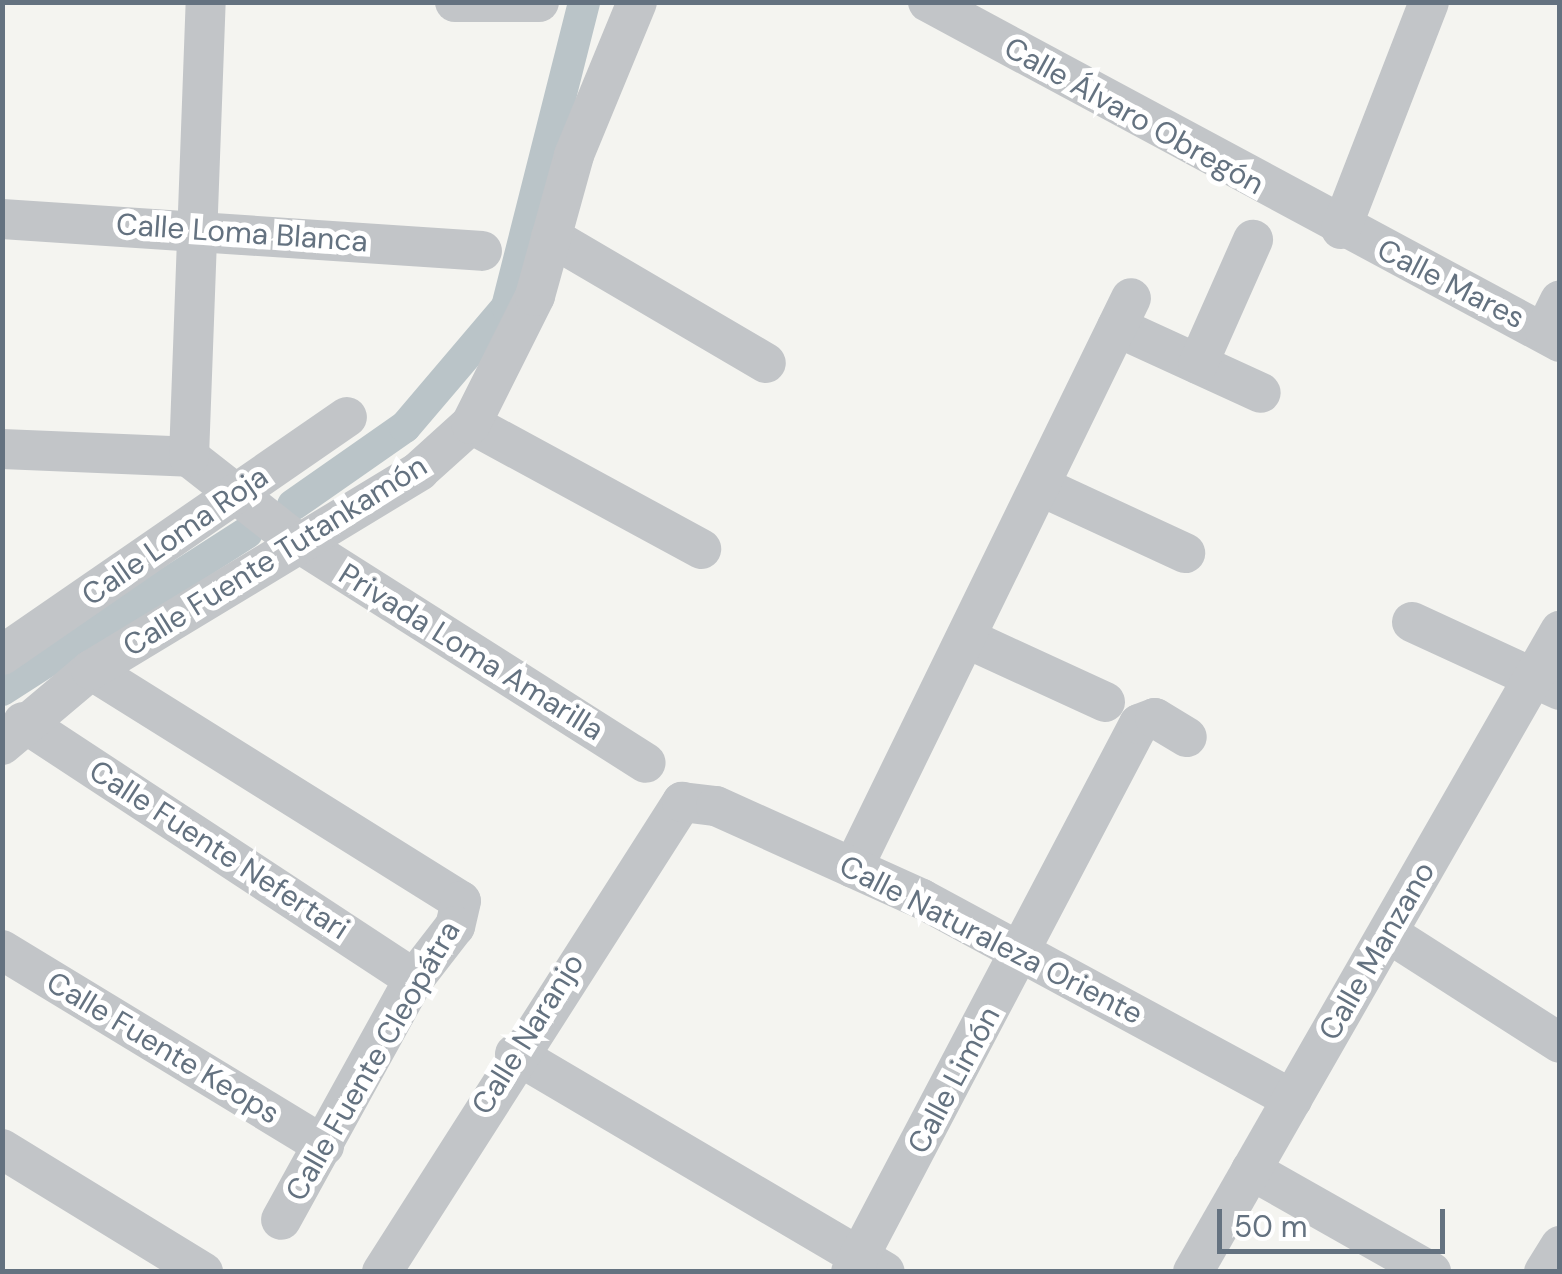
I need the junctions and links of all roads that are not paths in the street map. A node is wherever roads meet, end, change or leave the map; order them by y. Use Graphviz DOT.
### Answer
graph roads {
  1 [pos="206,2"];
  2 [pos="455,2"];
  3 [pos="637,2"];
  4 [pos="928,2"];
  5 [pos="1429,2"];
  6 [pos="538,4"];
  7 [pos="2,219"];
  8 [pos="198,228"];
  9 [pos="1341,229"];
  10 [pos="550,238"];
  11 [pos="1253,240"];
  12 [pos="482,250"];
  13 [pos="1554,324"];
  14 [pos="766,363"];
  15 [pos="1198,364"];
  16 [pos="1261,393"];
  17 [pos="348,417"];
  18 [pos="471,424"];
  19 [pos="2,449"];
  20 [pos="189,457"];
  21 [pos="1040,486"];
  22 [pos="235,493"];
  23 [pos="296,541"];
  24 [pos="701,550"];
  25 [pos="1185,553"];
  26 [pos="1412,622"];
  27 [pos="1560,631"];
  28 [pos="966,638"];
  29 [pos="2,655"];
  30 [pos="91,670"];
  31 [pos="1547,682"];
  32 [pos="1105,702"];
  33 [pos="13,733"];
  34 [pos="1187,737"];
  35 [pos="646,763"];
  36 [pos="682,802"];
  37 [pos="874,828"];
  38 [pos="852,868"];
  39 [pos="922,899"];
  40 [pos="1388,933"];
  41 [pos="2,950"];
  42 [pos="1022,954"];
  43 [pos="414,979"];
  44 [pos="1560,1043"];
  45 [pos="515,1054"];
  46 [pos="1292,1099"];
  47 [pos="324,1146"];
  48 [pos="2,1149"];
  49 [pos="1251,1170"];
  50 [pos="281,1220"];
  51 [pos="1560,1246"];
  52 [pos="865,1267"];
  53 [pos="203,1272"];
  54 [pos="382,1272"];
  55 [pos="1193,1272"];
  56 [pos="1432,1272"];
  57 [pos="1544,1272"];
  1 -- 8 [label="street"];
  2 -- 6 [label="street"];
  3 -- 10 [label="street, Calle Fuente Tutankamón"];
  4 -- 9 [label="street, Calle Álvaro Obregón"];
  5 -- 9 [label="street"];
  7 -- 8 [label="street, Calle Loma Blanca"];
  8 -- 12 [label="street, Calle Loma Blanca"];
  8 -- 20 [label="street"];
  9 -- 13 [label="street, Calle Mares"];
  10 -- 14 [label="street"];
  10 -- 18 [label="street, Calle Fuente Tutankamón"];
  11 -- 15 [label="street"];
  15 -- 16 [label="street"];
  15 -- 21 [label="street"];
  17 -- 22 [label="street, Calle Loma Roja"];
  18 -- 23 [label="street, Calle Fuente Tutankamón"];
  18 -- 24 [label="street"];
  19 -- 20 [label="street"];
  20 -- 22 [label="street, Privada Loma Amarilla"];
  21 -- 25 [label="street"];
  21 -- 28 [label="street"];
  22 -- 23 [label="street, Privada Loma Amarilla"];
  22 -- 29 [label="street, Calle Loma Roja"];
  23 -- 30 [label="street, Calle Fuente Tutankamón"];
  23 -- 35 [label="street, Privada Loma Amarilla"];
  26 -- 31 [label="street"];
  27 -- 31 [label="street, Calle Manzano"];
  28 -- 32 [label="street"];
  28 -- 37 [label="street"];
  30 -- 33 [label="street, Calle Fuente Tutankamón"];
  30 -- 43 [label="street, Calle Fuente Cleopátra"];
  31 -- 40 [label="street, Calle Manzano"];
  33 -- 43 [label="street, Calle Fuente Nefertari"];
  34 -- 42 [label="street, Calle Limón"];
  36 -- 38 [label="street, Calle Naturaleza Oriente"];
  36 -- 45 [label="street, Calle Naranjo"];
  37 -- 38 [label="street"];
  37 -- 39 [label="street"];
  38 -- 39 [label="street, Calle Naturaleza Oriente"];
  39 -- 42 [label="street, Calle Naturaleza Oriente"];
  40 -- 44 [label="street"];
  40 -- 46 [label="street, Calle Manzano"];
  41 -- 47 [label="street, Calle Fuente Keops"];
  42 -- 46 [label="street, Calle Naturaleza Oriente"];
  42 -- 52 [label="street, Calle Limón"];
  43 -- 47 [label="street, Calle Fuente Cleopátra"];
  45 -- 52 [label="street"];
  45 -- 54 [label="street, Calle Naranjo"];
  46 -- 49 [label="street, Calle Manzano"];
  47 -- 50 [label="street, Calle Fuente Cleopátra"];
  48 -- 53 [label="street"];
  49 -- 55 [label="street, Calle Manzano"];
  49 -- 56 [label="street"];
  51 -- 57 [label="street"];
}
